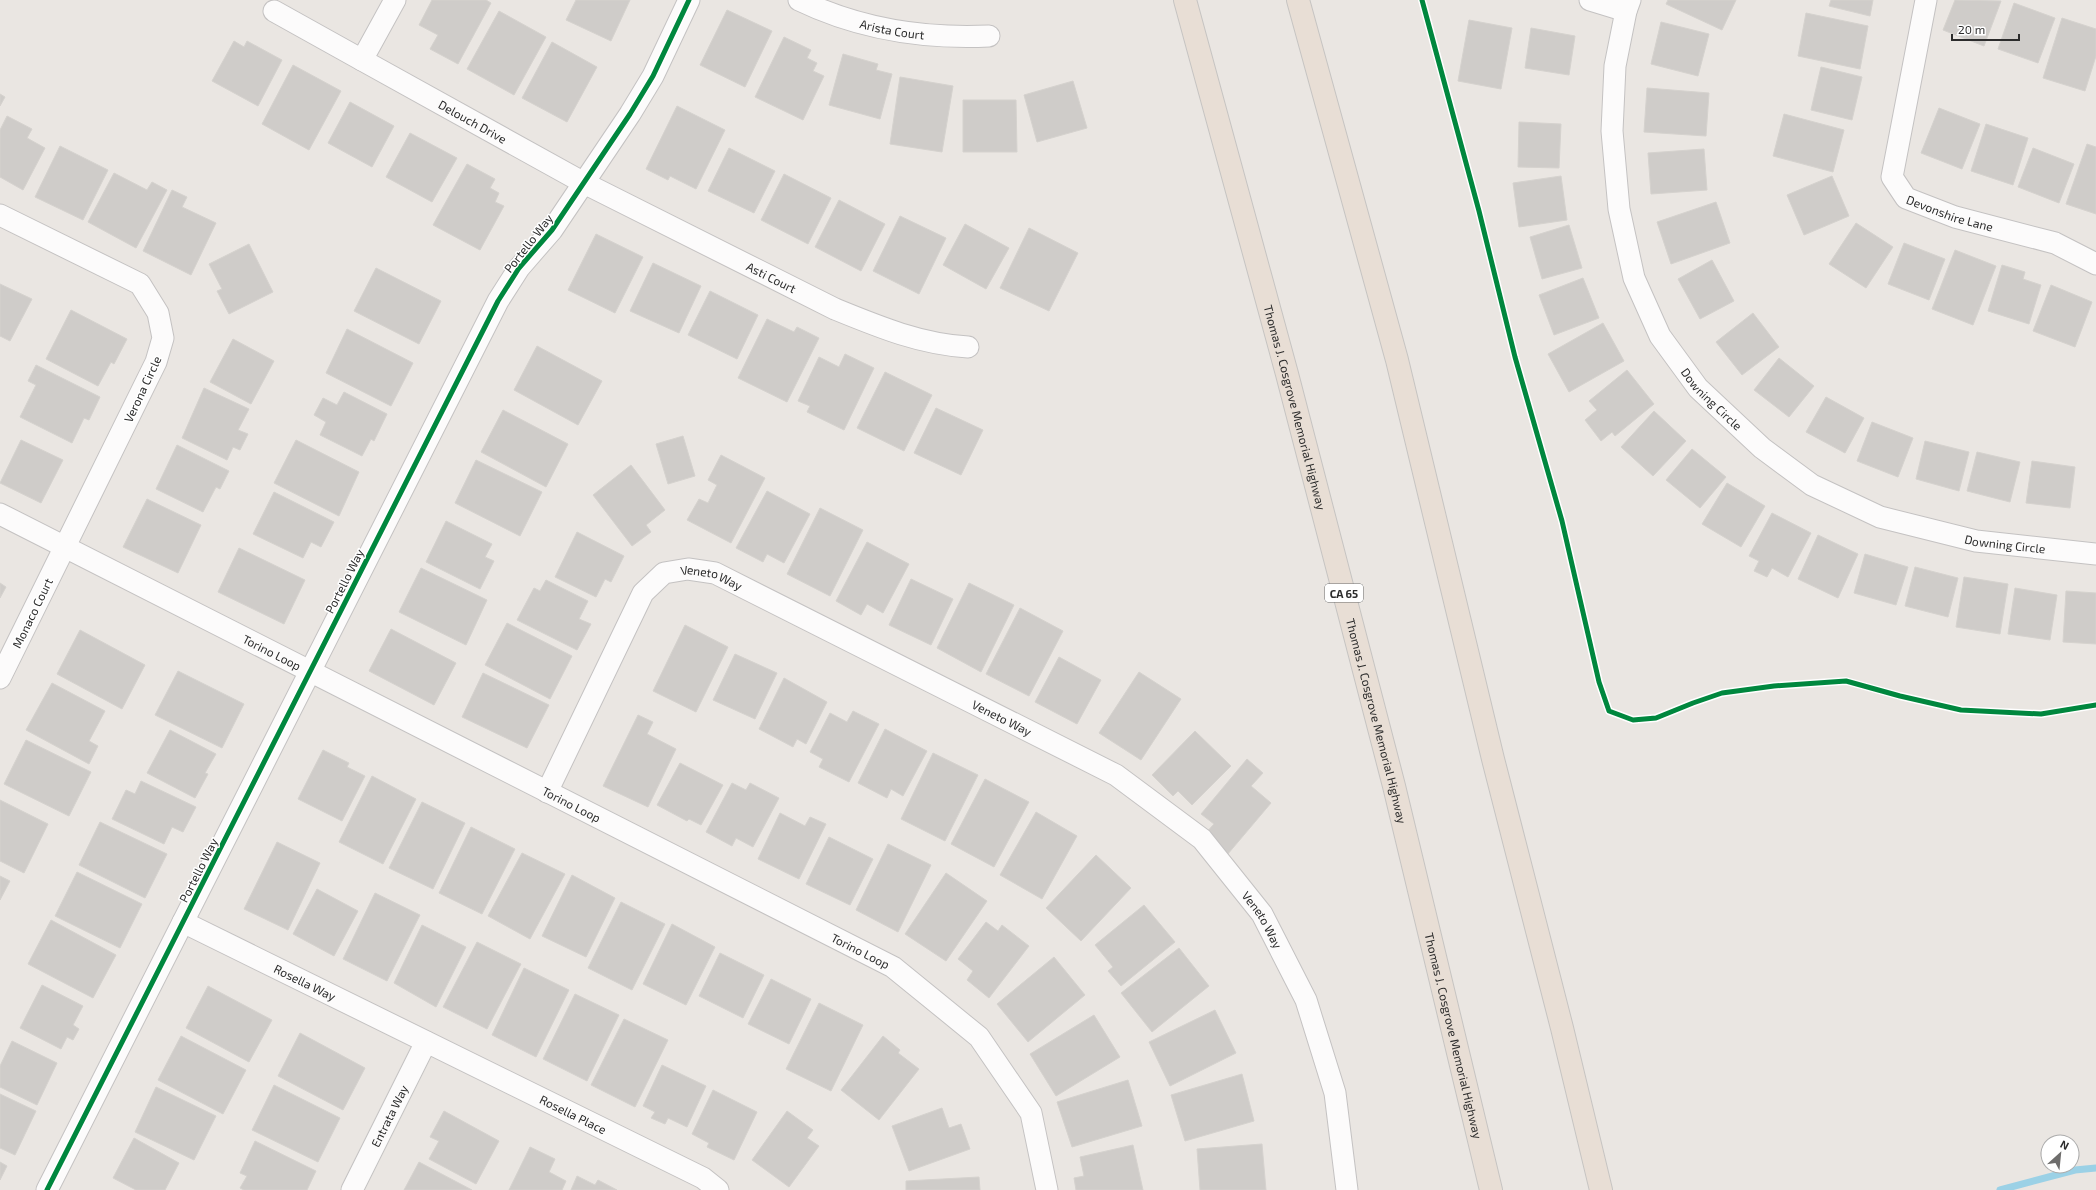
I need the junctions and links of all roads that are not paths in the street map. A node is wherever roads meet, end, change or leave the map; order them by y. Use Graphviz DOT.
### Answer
graph roads {
  1 [pos="395,0"];
  2 [pos="689,0"];
  3 [pos="799,0"];
  4 [pos="1185,0"];
  5 [pos="1298,0"];
  6 [pos="1590,0"];
  7 [pos="1926,0"];
  8 [pos="1628,5"];
  9 [pos="274,11"];
  10 [pos="990,36"];
  11 [pos="362,60"];
  12 [pos="584,183"];
  13 [pos="0,215"];
  14 [pos="2096,264"];
  15 [pos="968,347"];
  16 [pos="0,514"];
  17 [pos="65,547"];
  18 [pos="2096,554"];
  19 [pos="310,671"];
  20 [pos="0,678"];
  21 [pos="547,792"];
  22 [pos="183,922"];
  23 [pos="426,1042"];
  24 [pos="47,1190"];
  25 [pos="352,1190"];
  26 [pos="718,1190"];
  27 [pos="1047,1190"];
  28 [pos="1347,1190"];
  29 [pos="1491,1190"];
  30 [pos="1601,1190"];
  1 -- 11 [label="street"];
  2 -- 12 [label="street, Portello Way"];
  3 -- 10 [label="street, Arista Court"];
  4 -- 29 [label="highway, Thomas J. Cosgrove Memorial Highway / CA 65"];
  5 -- 30 [label="highway"];
  6 -- 8 [label="street"];
  7 -- 14 [label="street, Devonshire Lane"];
  8 -- 18 [label="street, Downing Circle"];
  9 -- 11 [label="street, Delouch Drive"];
  11 -- 12 [label="street, Delouch Drive"];
  12 -- 15 [label="street, Asti Court"];
  12 -- 19 [label="street, Portello Way"];
  13 -- 17 [label="street, Verona Circle"];
  16 -- 17 [label="street, Torino Loop"];
  17 -- 19 [label="street, Torino Loop"];
  17 -- 20 [label="street, Monaco Court"];
  19 -- 21 [label="street, Torino Loop"];
  19 -- 22 [label="street, Portello Way"];
  21 -- 27 [label="street, Torino Loop"];
  21 -- 28 [label="street, Veneto Way"];
  22 -- 23 [label="street, Rosella Way"];
  22 -- 24 [label="street, Portello Way"];
  23 -- 25 [label="street, Entrata Way"];
  23 -- 26 [label="street, Rosella Place"];
}
